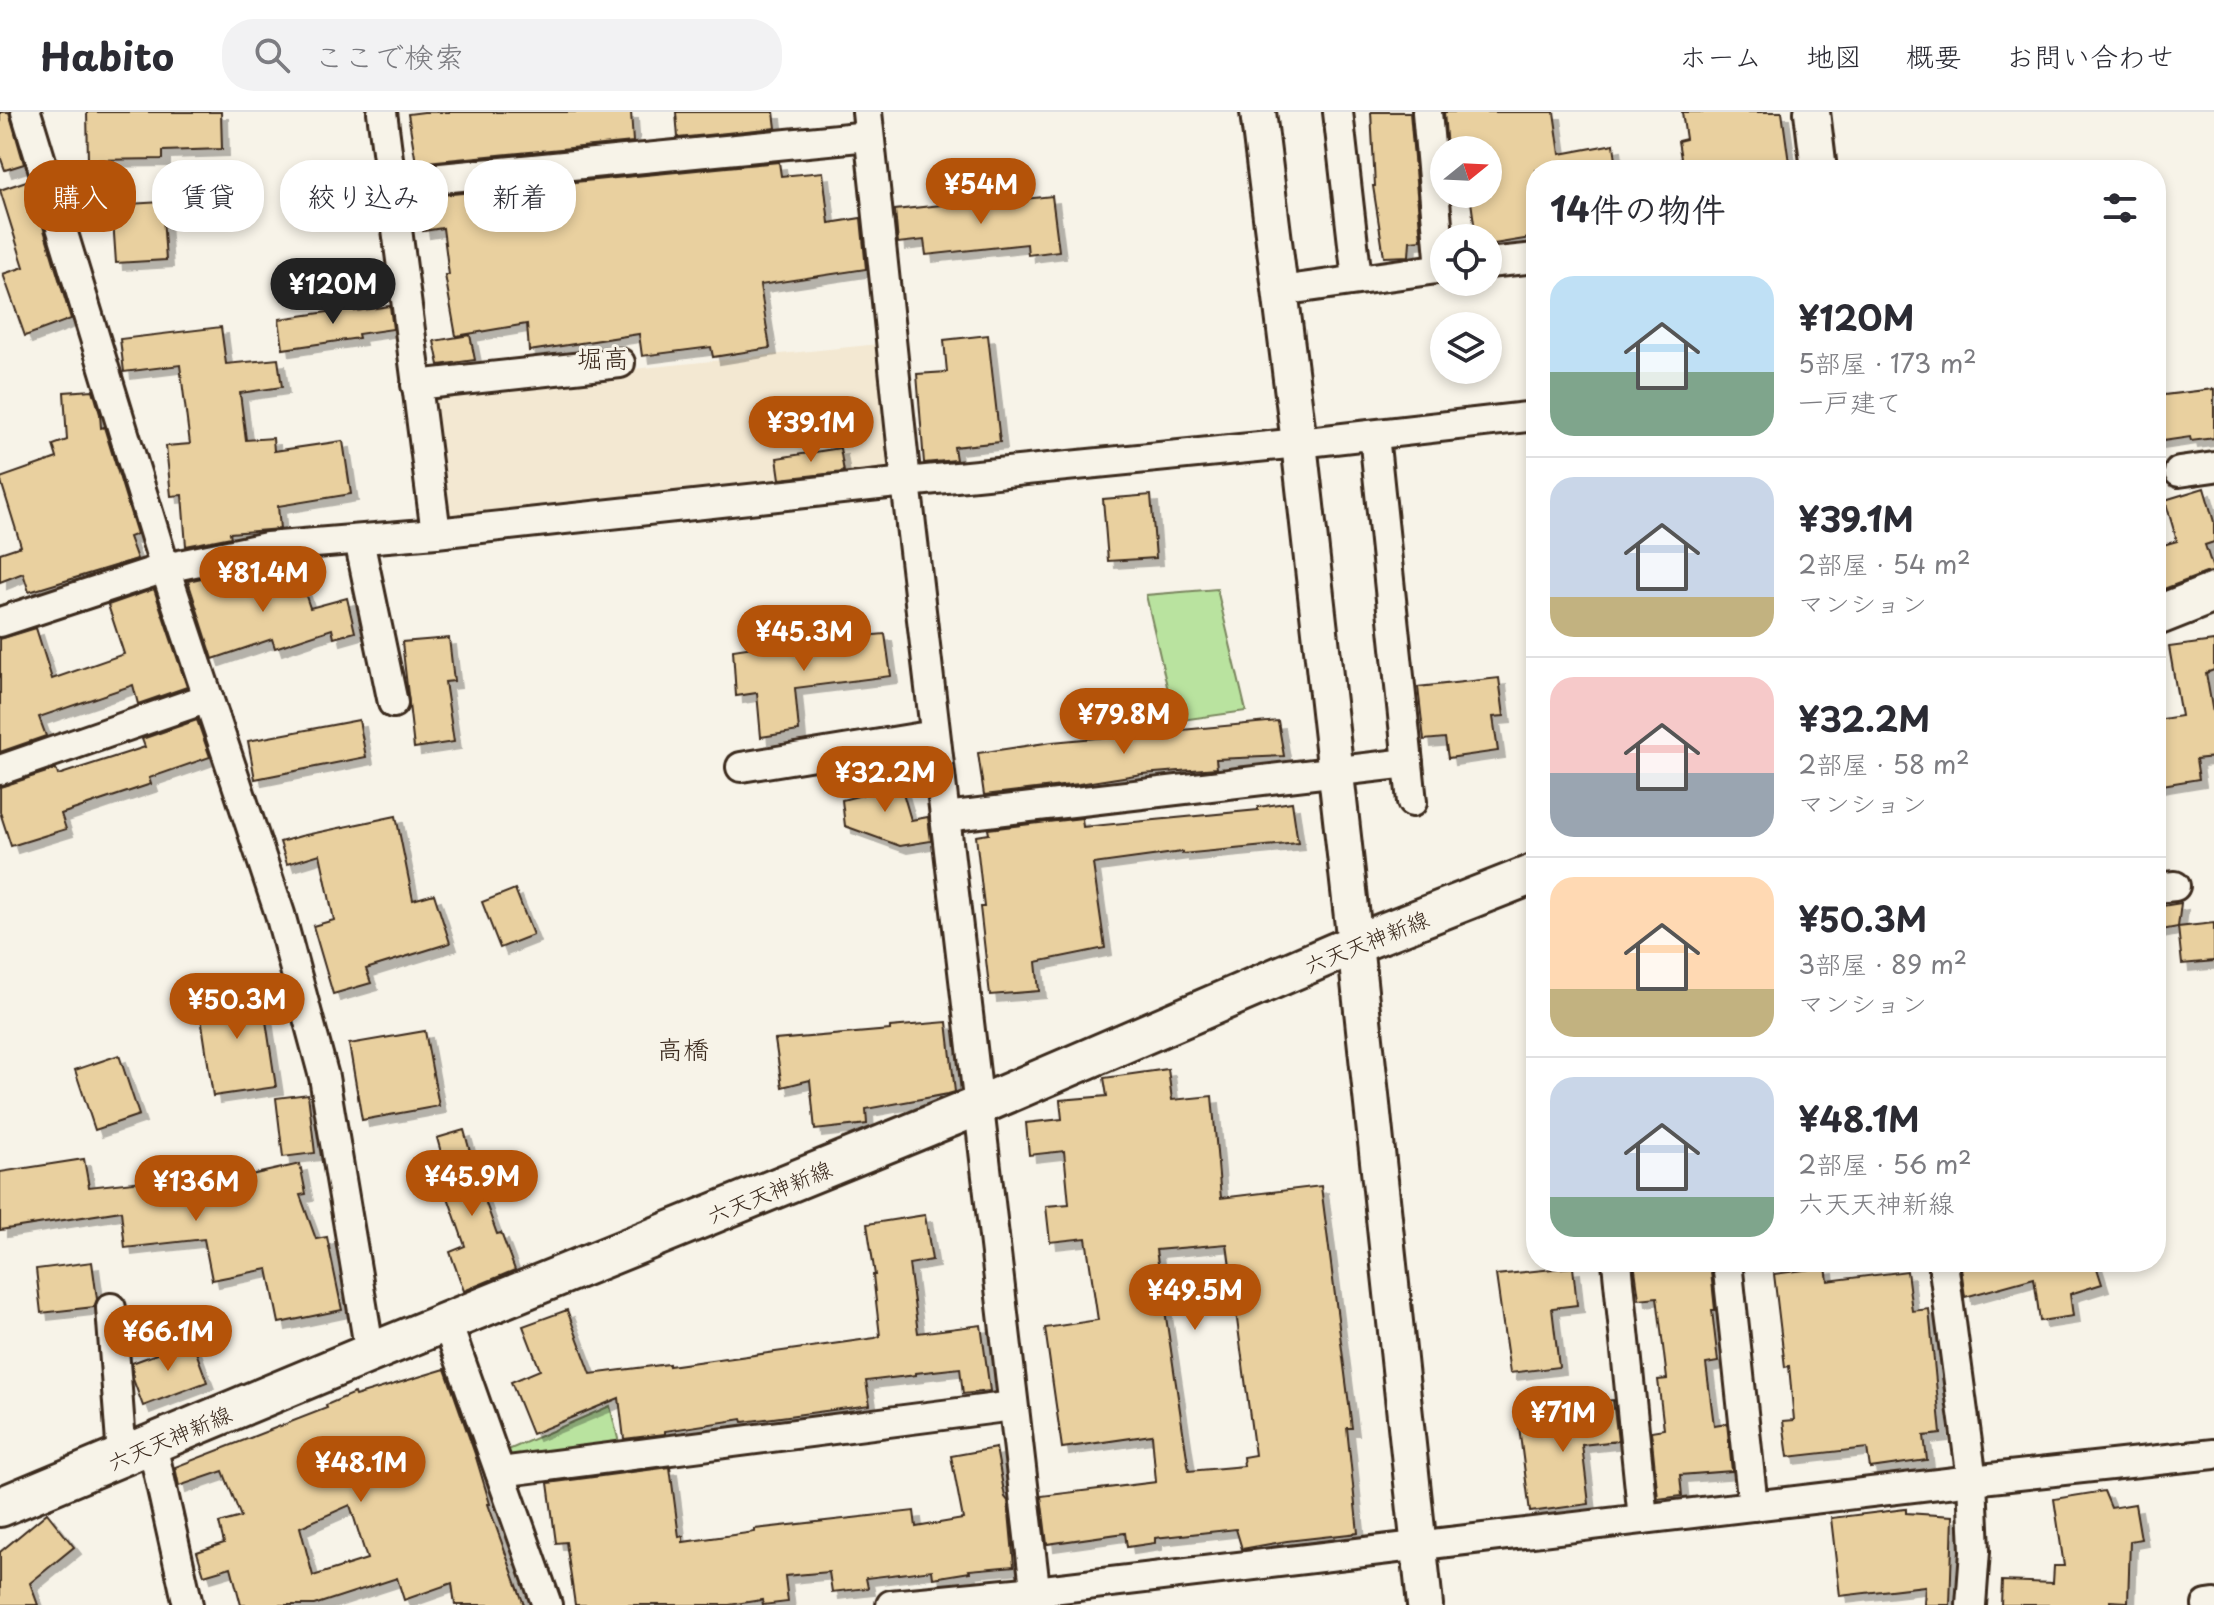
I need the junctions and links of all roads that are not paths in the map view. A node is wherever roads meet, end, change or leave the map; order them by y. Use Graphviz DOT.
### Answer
graph roads {
  1 [pos="26,112"];
  2 [pos="382,112"];
  3 [pos="1258,112"];
  4 [pos="1338,112"];
  5 [pos="1427,112"];
  6 [pos="1812,112"];
  7 [pos="868,124"];
  8 [pos="387,160"];
  9 [pos="1818,160"];
  10 [pos="448,176"];
  11 [pos="1438,224"];
  12 [pos="396,232"];
  13 [pos="1526,259"];
  14 [pos="1502,262"];
  15 [pos="1430,270"];
  16 [pos="1357,279"];
  17 [pos="1280,291"];
  18 [pos="620,363"];
  19 [pos="416,385"];
  20 [pos="1526,417"];
  21 [pos="1374,435"];
  22 [pos="1299,443"];
  23 [pos="2214,467"];
  24 [pos="2179,472"];
  25 [pos="906,482"];
  26 [pos="436,533"];
  27 [pos="359,540"];
  28 [pos="165,568"];
  29 [pos="2214,593"];
  30 [pos="2166,612"];
  31 [pos="0,622"];
  32 [pos="208,698"];
  33 [pos="393,703"];
  34 [pos="935,735"];
  35 [pos="1408,763"];
  36 [pos="741,767"];
  37 [pos="0,770"];
  38 [pos="1336,771"];
  39 [pos="1412,802"];
  40 [pos="945,817"];
  41 [pos="1526,877"];
  42 [pos="1355,944"];
  43 [pos="978,1106"];
  44 [pos="1618,1272"];
  45 [pos="1728,1272"];
  46 [pos="1944,1272"];
  47 [pos="111,1308"];
  48 [pos="447,1323"];
  49 [pos="370,1353"];
  50 [pos="1013,1406"];
  51 [pos="137,1451"];
  52 [pos="2214,1454"];
  53 [pos="500,1472"];
  54 [pos="1972,1480"];
  55 [pos="1753,1506"];
  56 [pos="0,1507"];
  57 [pos="1643,1519"];
  58 [pos="1420,1546"];
  59 [pos="1036,1598"];
  60 [pos="2214,1604"];
  61 [pos="188,1605"];
  62 [pos="547,1605"];
  63 [pos="891,1605"];
  64 [pos="1425,1605"];
  65 [pos="1971,1605"];
  66 [pos="2207,1605"];
  1 -- 28 [label="street"];
  2 -- 8 [label="street"];
  3 -- 17 [label="street"];
  4 -- 16 [label="street"];
  5 -- 11 [label="street"];
  6 -- 9 [label="street"];
  7 -- 10 [label="street"];
  7 -- 25 [label="street"];
  12 -- 19 [label="street"];
  13 -- 14 [label="street"];
  15 -- 16 [label="street"];
  16 -- 17 [label="street"];
  17 -- 22 [label="street"];
  18 -- 19 [label="street"];
  19 -- 26 [label="street"];
  20 -- 21 [label="street"];
  21 -- 22 [label="street"];
  21 -- 35 [label="street"];
  22 -- 25 [label="street"];
  22 -- 38 [label="street"];
  23 -- 24 [label="street"];
  25 -- 26 [label="street"];
  25 -- 34 [label="street"];
  26 -- 27 [label="street"];
  27 -- 28 [label="street"];
  27 -- 33 [label="street"];
  28 -- 31 [label="street"];
  28 -- 32 [label="street"];
  29 -- 30 [label="main road"];
  32 -- 37 [label="street"];
  32 -- 49 [label="street"];
  34 -- 36 [label="street"];
  34 -- 40 [label="street"];
  35 -- 38 [label="street"];
  35 -- 39 [label="street"];
  38 -- 40 [label="street"];
  38 -- 42 [label="street"];
  40 -- 43 [label="street"];
  41 -- 42 [label="main road, 六天天神新線"];
  42 -- 43 [label="main road, 六天天神新線"];
  42 -- 58 [label="street"];
  43 -- 48 [label="main road, 六天天神新線"];
  43 -- 50 [label="street"];
  44 -- 57 [label="street"];
  45 -- 55 [label="street"];
  46 -- 54 [label="street"];
  47 -- 51 [label="street"];
  48 -- 49 [label="main road, 六天天神新線"];
  48 -- 53 [label="street"];
  49 -- 51 [label="main road, 六天天神新線"];
  50 -- 53 [label="street"];
  50 -- 59 [label="street"];
  51 -- 56 [label="main road, 六天天神新線"];
  51 -- 61 [label="street"];
  52 -- 54 [label="street"];
  53 -- 62 [label="street"];
  54 -- 55 [label="street"];
  54 -- 65 [label="street"];
  55 -- 57 [label="street"];
  57 -- 58 [label="street"];
  58 -- 59 [label="street"];
  58 -- 64 [label="street"];
  59 -- 63 [label="street"];
  60 -- 66 [label="street"];
}
